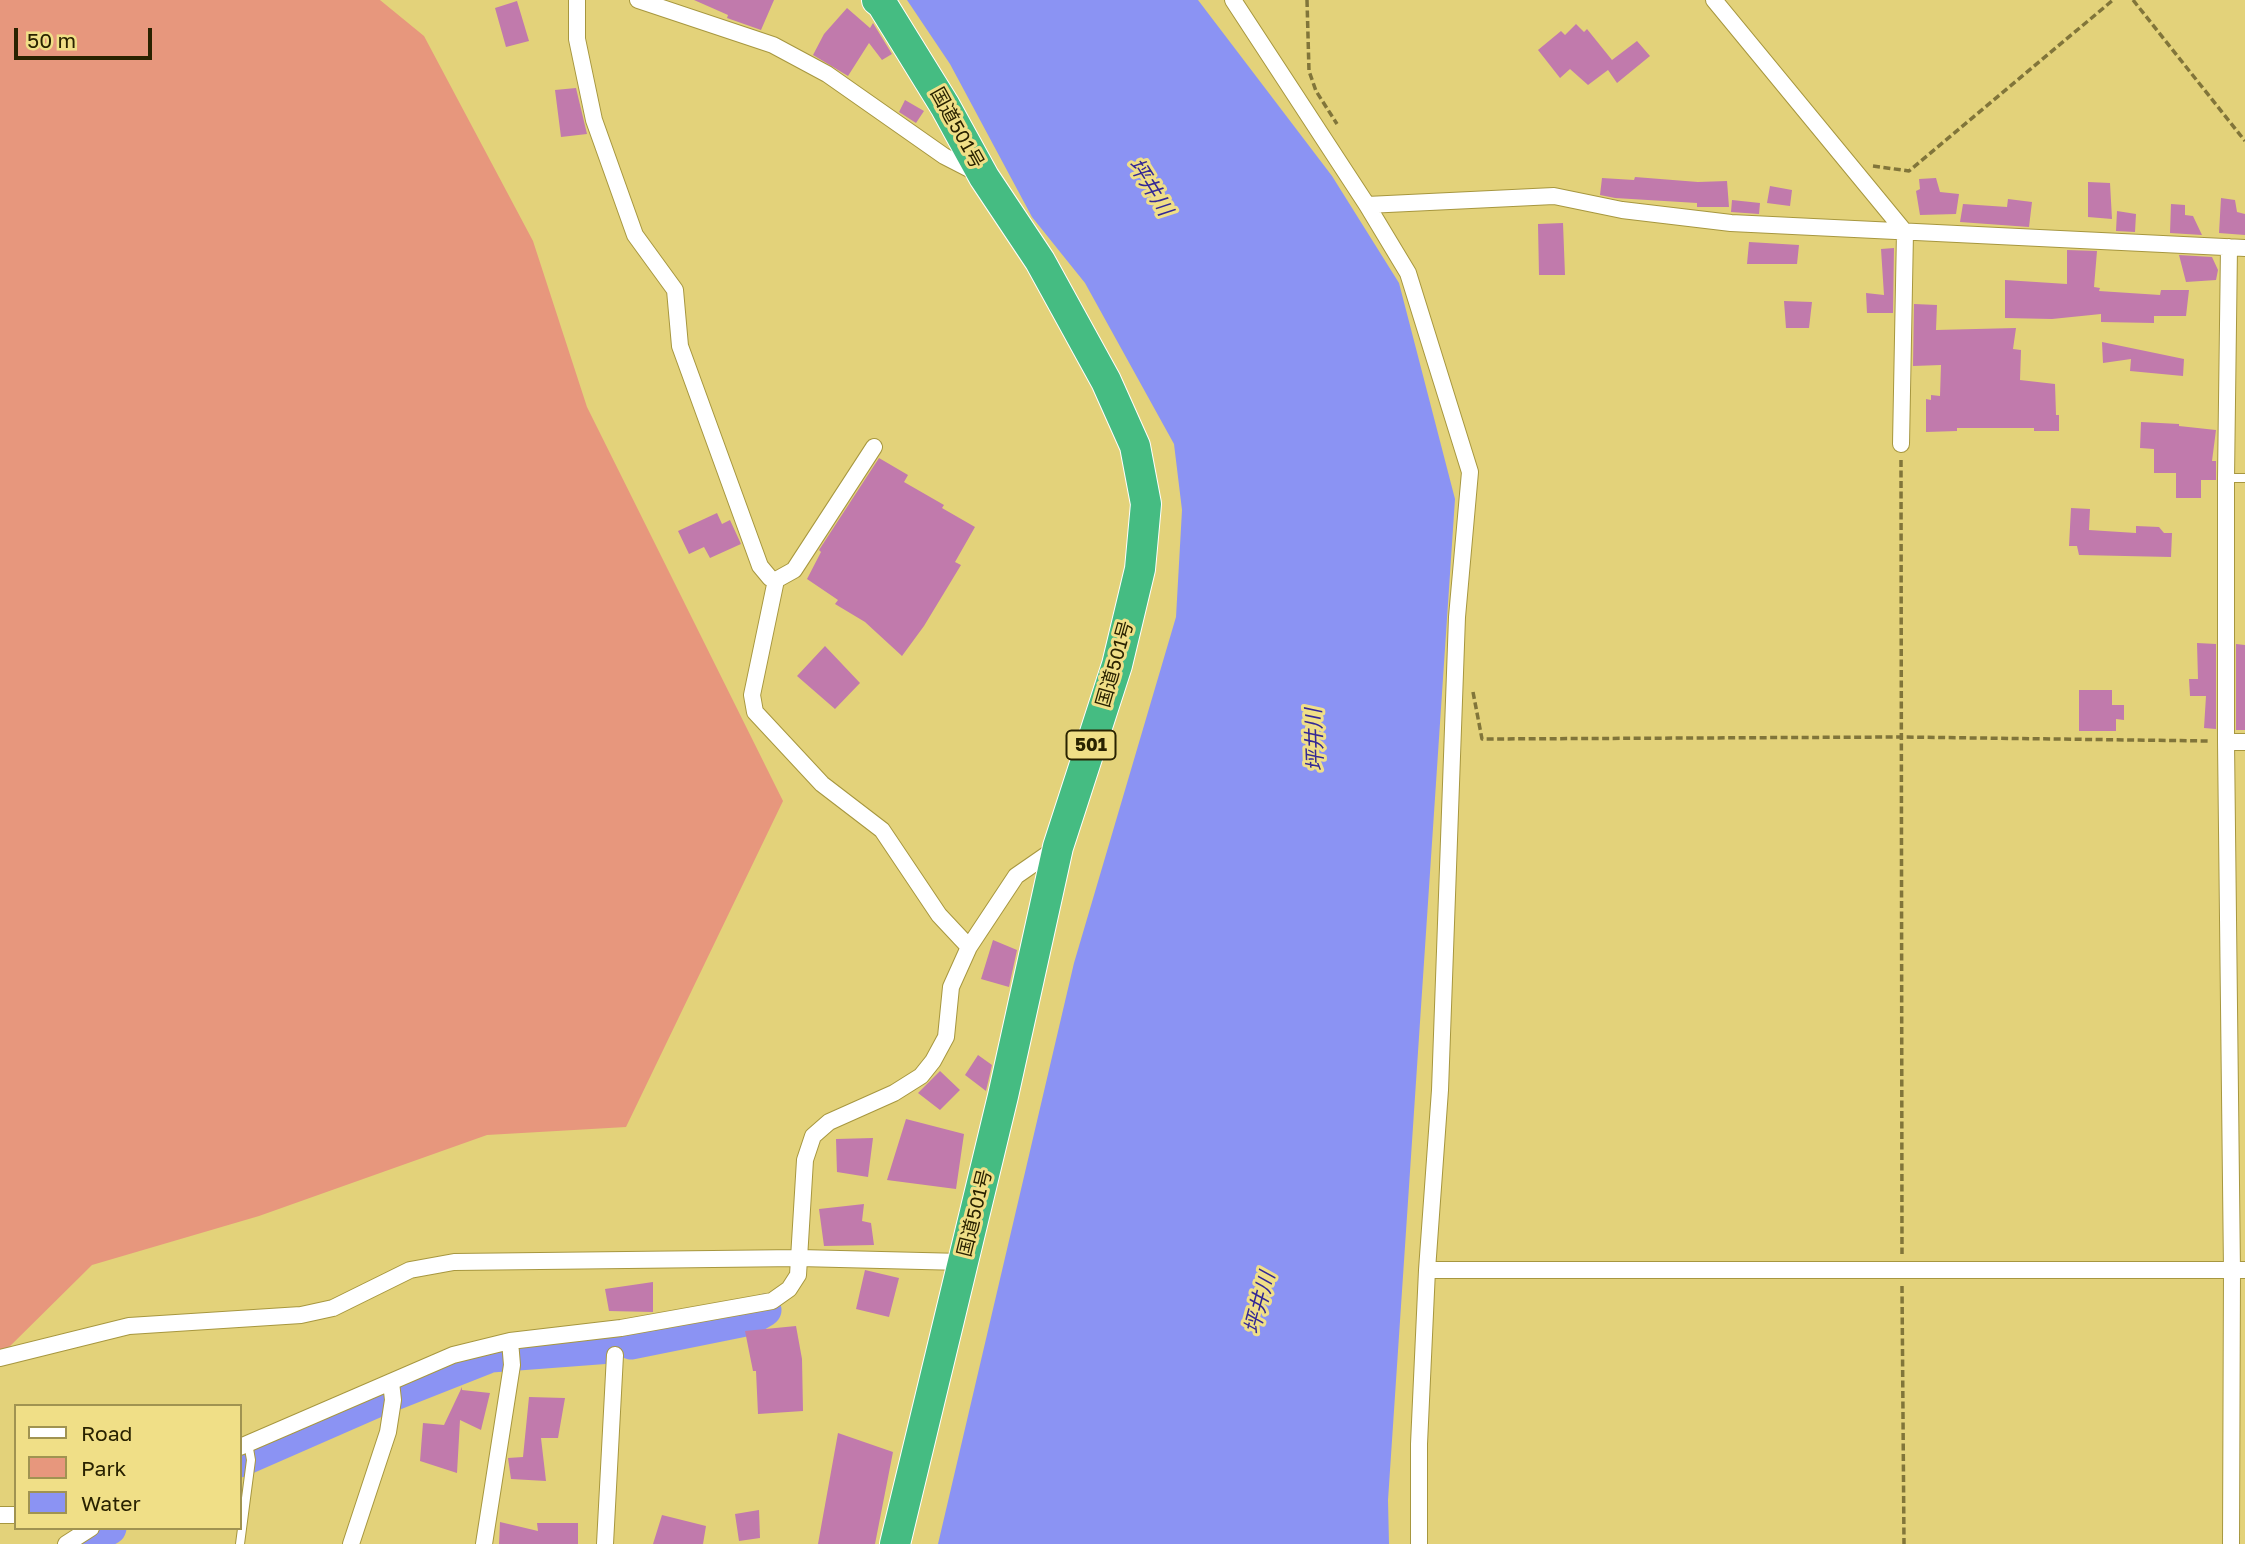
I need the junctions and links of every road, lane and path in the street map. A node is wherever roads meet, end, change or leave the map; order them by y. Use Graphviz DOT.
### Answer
graph roads {
  1 [pos="577,0"];
  2 [pos="638,0"];
  3 [pos="877,0"];
  4 [pos="1233,0"];
  5 [pos="1307,0"];
  6 [pos="1714,0"];
  7 [pos="2113,0"];
  8 [pos="2133,0"];
  9 [pos="1337,125"];
  10 [pos="2245,141"];
  11 [pos="1872,166"];
  12 [pos="984,177"];
  13 [pos="1367,205"];
  14 [pos="1905,232"];
  15 [pos="2237,248"];
  16 [pos="1901,444"];
  17 [pos="874,447"];
  18 [pos="2226,478"];
  19 [pos="2245,478"];
  20 [pos="776,580"];
  21 [pos="1471,685"];
  22 [pos="1901,737"];
  23 [pos="2226,742"];
  24 [pos="2245,742"];
  25 [pos="1058,847"];
  26 [pos="969,947"];
  27 [pos="799,1258"];
  28 [pos="963,1262"];
  29 [pos="1427,1270"];
  30 [pos="1902,1270"];
  31 [pos="2238,1270"];
  32 [pos="511,1353"];
  33 [pos="615,1355"];
  34 [pos="0,1358"];
  35 [pos="392,1391"];
  36 [pos="247,1450"];
  37 [pos="242,1517"];
  38 [pos="88,1530"];
  39 [pos="66,1544"];
  40 [pos="351,1544"];
  41 [pos="484,1544"];
  42 [pos="605,1544"];
  43 [pos="895,1544"];
  44 [pos="1419,1544"];
  45 [pos="1904,1544"];
  46 [pos="2231,1544"];
  1 -- 20 [label="street"];
  2 -- 12 [label="street"];
  3 -- 12 [label="highway, 国道501号 / 501"];
  4 -- 13 [label="street"];
  5 -- 9 [label="path"];
  6 -- 14 [label="street"];
  7 -- 11 [label="path"];
  8 -- 10 [label="path"];
  12 -- 25 [label="highway, 国道501号 / 501"];
  13 -- 14 [label="street"];
  13 -- 29 [label="street"];
  14 -- 15 [label="street"];
  14 -- 16 [label="street"];
  15 -- 18 [label="street"];
  16 -- 22 [label="path"];
  17 -- 20 [label="street"];
  18 -- 19 [label="lane"];
  18 -- 23 [label="street"];
  20 -- 26 [label="street"];
  21 -- 22 [label="path"];
  22 -- 23 [label="path"];
  22 -- 30 [label="path"];
  23 -- 24 [label="street"];
  23 -- 31 [label="street"];
  25 -- 26 [label="street"];
  25 -- 28 [label="highway, 国道501号 / 501"];
  26 -- 27 [label="street"];
  27 -- 28 [label="street"];
  27 -- 32 [label="street"];
  27 -- 34 [label="street"];
  28 -- 43 [label="highway, 国道501号 / 501"];
  29 -- 30 [label="street"];
  29 -- 44 [label="street"];
  30 -- 31 [label="street"];
  30 -- 45 [label="path"];
  31 -- 46 [label="street"];
  32 -- 35 [label="street"];
  32 -- 41 [label="street"];
  33 -- 42 [label="street"];
  35 -- 36 [label="street"];
  35 -- 40 [label="street"];
  36 -- 37 [label="lane"];
  38 -- 39 [label="street"];
}
